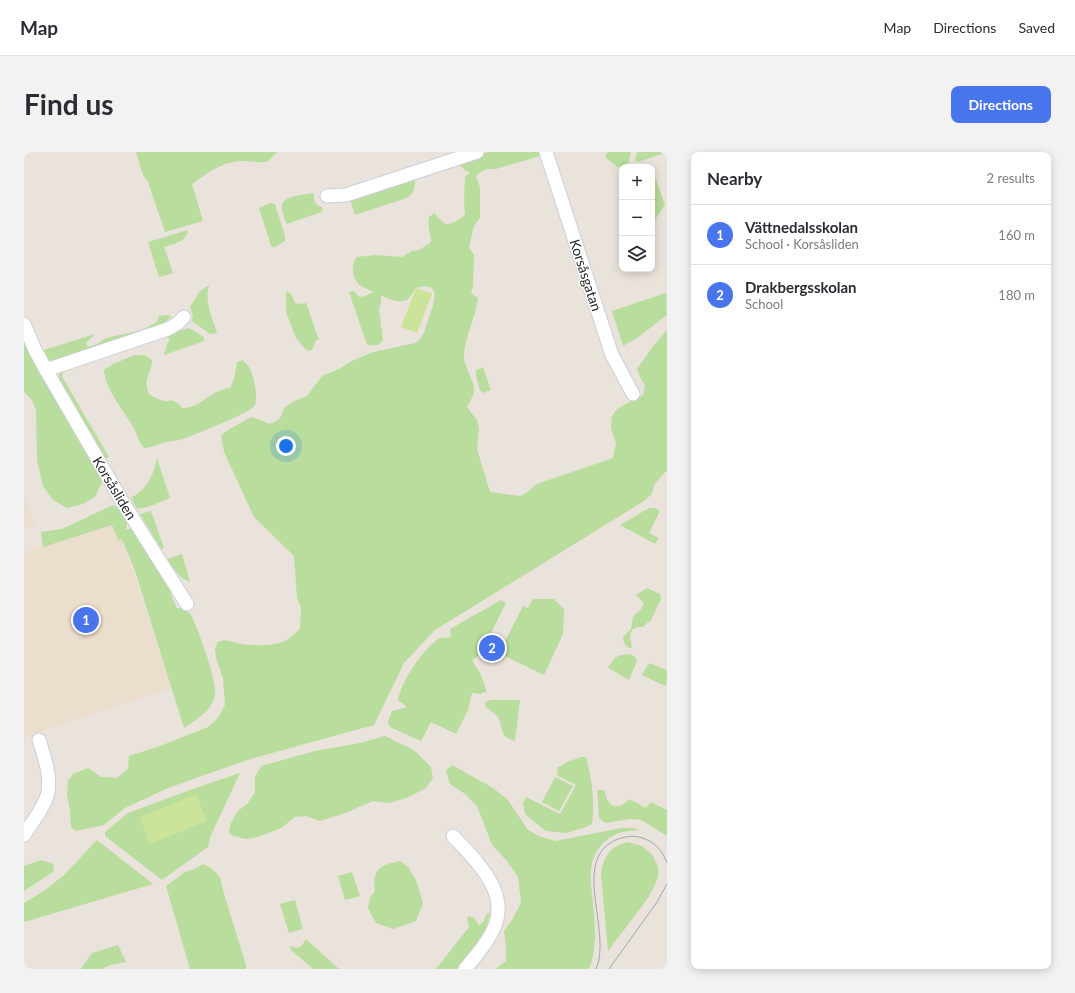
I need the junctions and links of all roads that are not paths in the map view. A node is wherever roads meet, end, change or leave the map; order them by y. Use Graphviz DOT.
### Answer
graph roads {
  1 [pos="477,152"];
  2 [pos="546,152"];
  3 [pos="327,196"];
  4 [pos="184,317"];
  5 [pos="24,324"];
  6 [pos="46,370"];
  7 [pos="634,394"];
  8 [pos="187,604"];
  9 [pos="39,740"];
  10 [pos="24,835"];
  11 [pos="453,836"];
  12 [pos="465,969"];
  1 -- 3 [label="street"];
  2 -- 7 [label="street, Korsåsgatan"];
  4 -- 6 [label="street"];
  5 -- 6 [label="street, Korsåsliden"];
  6 -- 8 [label="street, Korsåsliden"];
  9 -- 10 [label="street"];
  11 -- 12 [label="street"];
}
